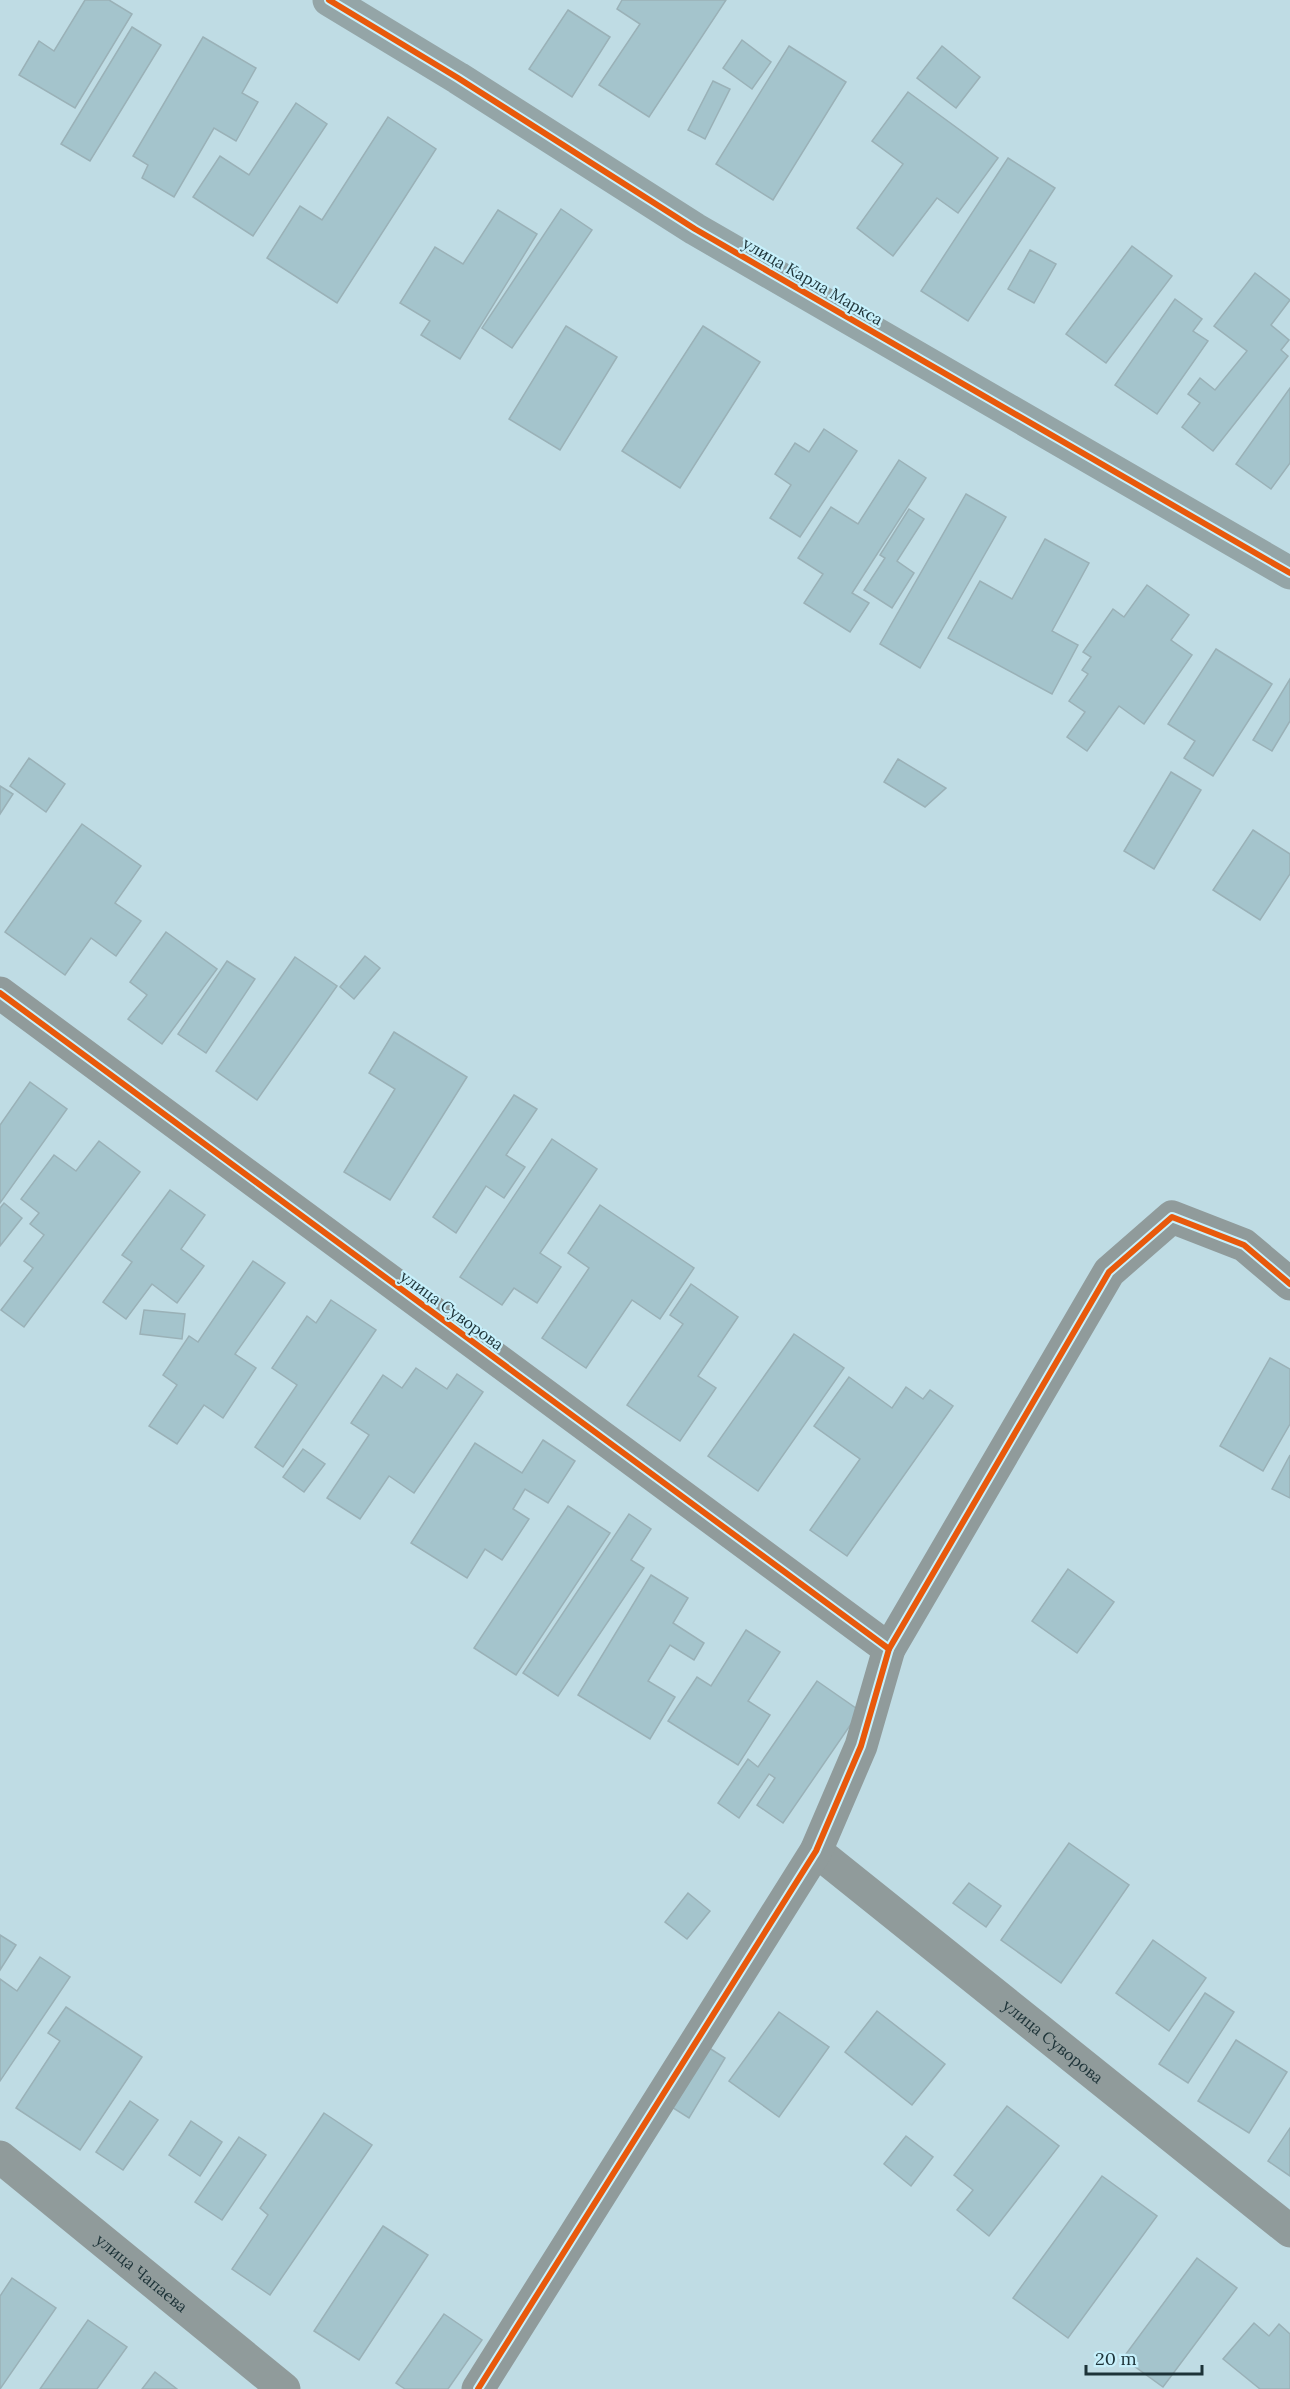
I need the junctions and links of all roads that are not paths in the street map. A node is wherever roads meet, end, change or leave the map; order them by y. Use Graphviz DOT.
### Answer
graph roads {
  1 [pos="329,0"];
  2 [pos="1290,573"];
  3 [pos="0,993"];
  4 [pos="1290,1284"];
  5 [pos="889,1649"];
  6 [pos="816,1851"];
  7 [pos="0,2157"];
  8 [pos="1290,2232"];
  9 [pos="284,2389"];
  10 [pos="478,2389"];
  1 -- 2 [label="street, улица Карла Маркса"];
  3 -- 5 [label="street, улица Суворова"];
  4 -- 5 [label="street"];
  5 -- 6 [label="street"];
  6 -- 8 [label="street, улица Суворова"];
  6 -- 10 [label="street"];
  7 -- 9 [label="street, улица Чапаева"];
}
